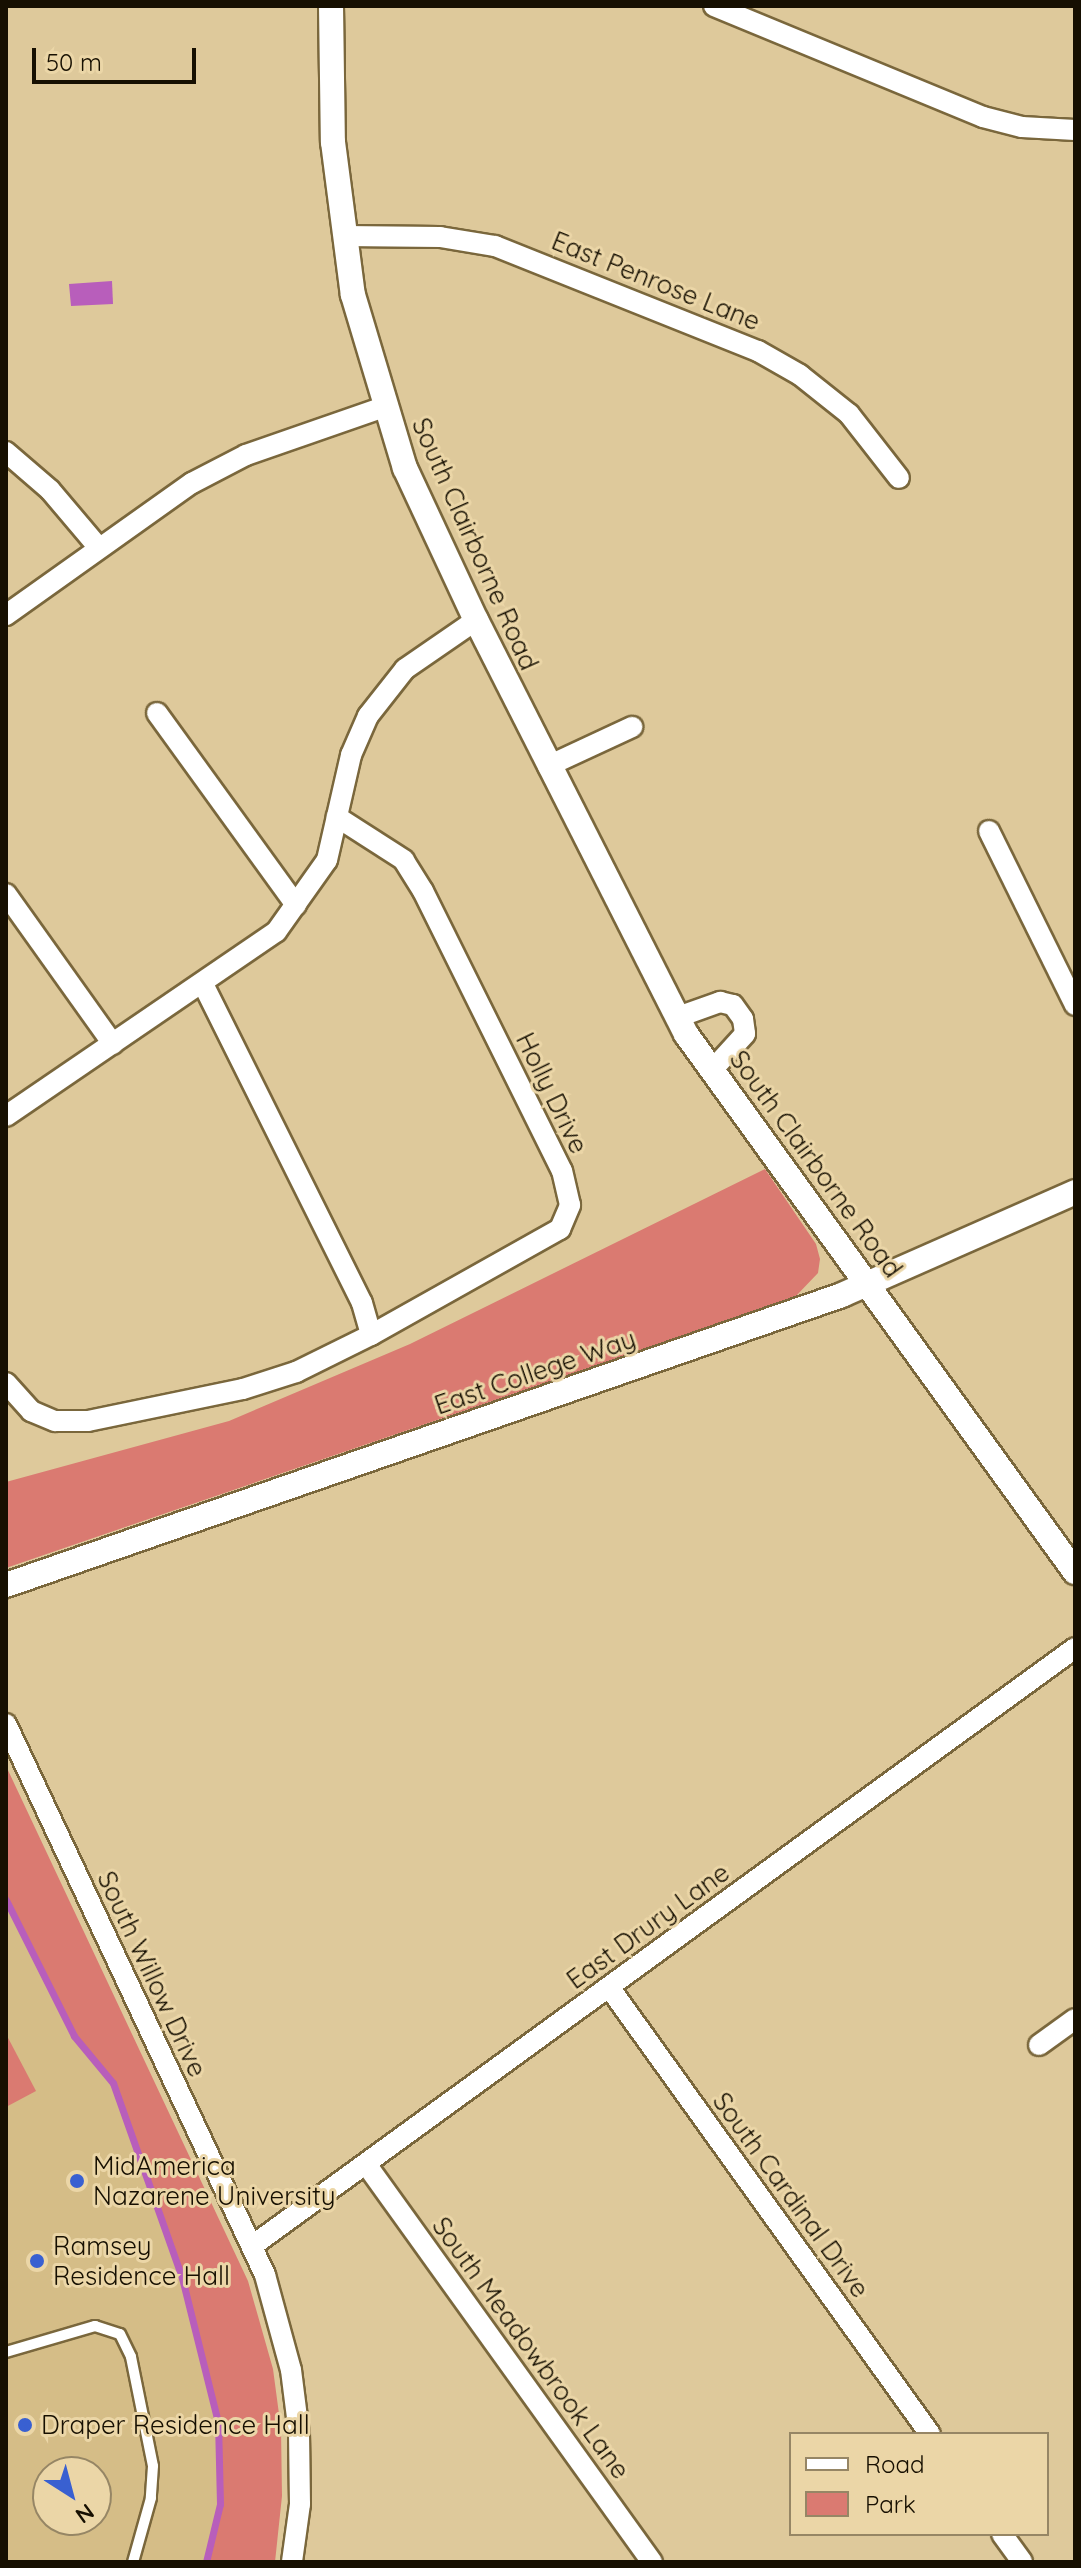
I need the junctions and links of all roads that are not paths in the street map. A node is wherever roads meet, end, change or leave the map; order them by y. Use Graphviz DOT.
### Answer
graph roads {
  1 [pos="331,6"];
  2 [pos="714,6"];
  3 [pos="1075,130"];
  4 [pos="344,236"];
  5 [pos="384,407"];
  6 [pos="6,452"];
  7 [pos="899,478"];
  8 [pos="99,548"];
  9 [pos="6,615"];
  10 [pos="476,620"];
  11 [pos="157,713"];
  12 [pos="632,727"];
  13 [pos="548,766"];
  14 [pos="337,817"];
  15 [pos="989,831"];
  16 [pos="6,894"];
  17 [pos="296,905"];
  18 [pos="203,984"];
  19 [pos="1075,1005"];
  20 [pos="678,1017"];
  21 [pos="113,1044"];
  22 [pos="713,1069"];
  23 [pos="6,1116"];
  24 [pos="1075,1192"];
  25 [pos="868,1285"];
  26 [pos="371,1335"];
  27 [pos="6,1383"];
  28 [pos="1075,1572"];
  29 [pos="6,1585"];
  30 [pos="1075,1648"];
  31 [pos="6,1724"];
  32 [pos="609,1987"];
  33 [pos="1075,2019"];
  34 [pos="1039,2045"];
  35 [pos="366,2164"];
  36 [pos="252,2246"];
  37 [pos="6,2352"];
  38 [pos="929,2432"];
  39 [pos="1003,2536"];
  40 [pos="295,2560"];
  41 [pos="133,2562"];
  42 [pos="652,2562"];
  43 [pos="1022,2562"];
  1 -- 4 [label="street, South Clairborne Road"];
  2 -- 3 [label="street"];
  4 -- 5 [label="street, South Clairborne Road"];
  4 -- 7 [label="street, East Penrose Lane"];
  5 -- 8 [label="street"];
  5 -- 10 [label="street, South Clairborne Road"];
  6 -- 8 [label="street"];
  8 -- 9 [label="street"];
  10 -- 13 [label="street, South Clairborne Road"];
  10 -- 14 [label="street"];
  11 -- 17 [label="street"];
  12 -- 13 [label="street"];
  13 -- 20 [label="street, South Clairborne Road"];
  14 -- 17 [label="street"];
  14 -- 26 [label="street, Holly Drive"];
  15 -- 19 [label="street"];
  16 -- 21 [label="street"];
  17 -- 18 [label="street"];
  18 -- 21 [label="street"];
  18 -- 26 [label="street"];
  20 -- 22 [label="street, South Clairborne Road"];
  20 -- 22 [label="street"];
  21 -- 23 [label="street"];
  22 -- 25 [label="street, South Clairborne Road"];
  24 -- 25 [label="street, East College Way"];
  25 -- 28 [label="street, South Clairborne Road"];
  25 -- 29 [label="street, East College Way"];
  26 -- 27 [label="street, Holly Drive"];
  30 -- 32 [label="street, East Drury Lane"];
  31 -- 36 [label="street, South Willow Drive"];
  32 -- 35 [label="street, East Drury Lane"];
  32 -- 38 [label="street, South Cardinal Drive"];
  33 -- 34 [label="street"];
  35 -- 36 [label="street, East Drury Lane"];
  35 -- 42 [label="street, South Meadowbrook Lane"];
  36 -- 40 [label="street, South Willow Drive"];
  37 -- 41 [label="lane"];
  39 -- 43 [label="street"];
}
